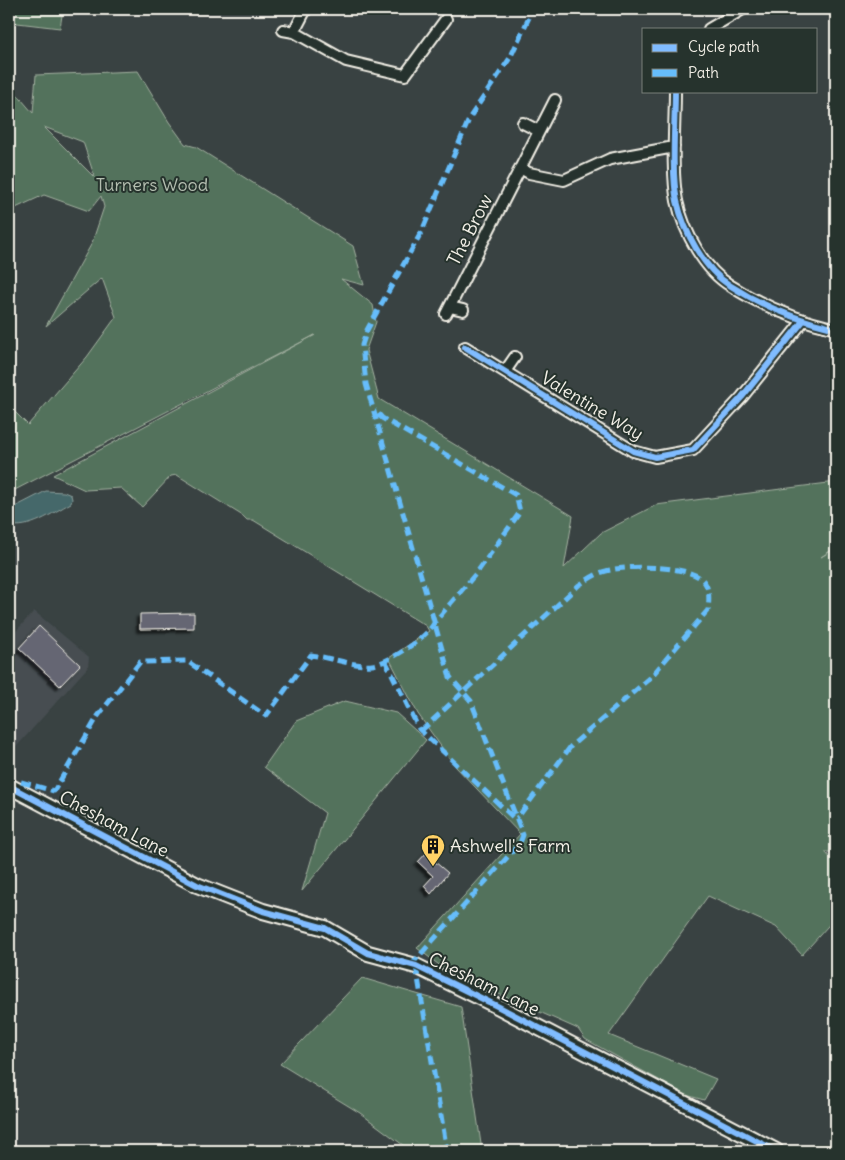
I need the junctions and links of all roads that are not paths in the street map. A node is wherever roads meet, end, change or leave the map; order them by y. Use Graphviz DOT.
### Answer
graph roads {
  1 [pos="306,9"];
  2 [pos="743,9"];
  3 [pos="446,19"];
  4 [pos="711,28"];
  5 [pos="283,30"];
  6 [pos="294,32"];
  7 [pos="675,92"];
  8 [pos="555,100"];
  9 [pos="523,123"];
  10 [pos="539,131"];
  11 [pos="674,148"];
  12 [pos="520,168"];
  13 [pos="463,310"];
  14 [pos="803,321"];
  15 [pos="836,329"];
  16 [pos="465,347"];
  17 [pos="515,357"];
  18 [pos="506,370"];
  19 [pos="9,786"];
  20 [pos="776,1151"];
  1 -- 6 [label="street"];
  2 -- 4 [label="street"];
  3 -- 6 [label="street"];
  5 -- 6 [label="street"];
  7 -- 11 [label="street"];
  8 -- 10 [label="street, The Brow"];
  9 -- 10 [label="street"];
  10 -- 12 [label="street, The Brow"];
  11 -- 12 [label="street"];
  11 -- 14 [label="street"];
  12 -- 13 [label="street, The Brow"];
  14 -- 15 [label="street"];
  14 -- 18 [label="street, Valentine Way"];
  16 -- 18 [label="street, Valentine Way"];
  17 -- 18 [label="street"];
  19 -- 20 [label="street, Chesham Lane"];
}
